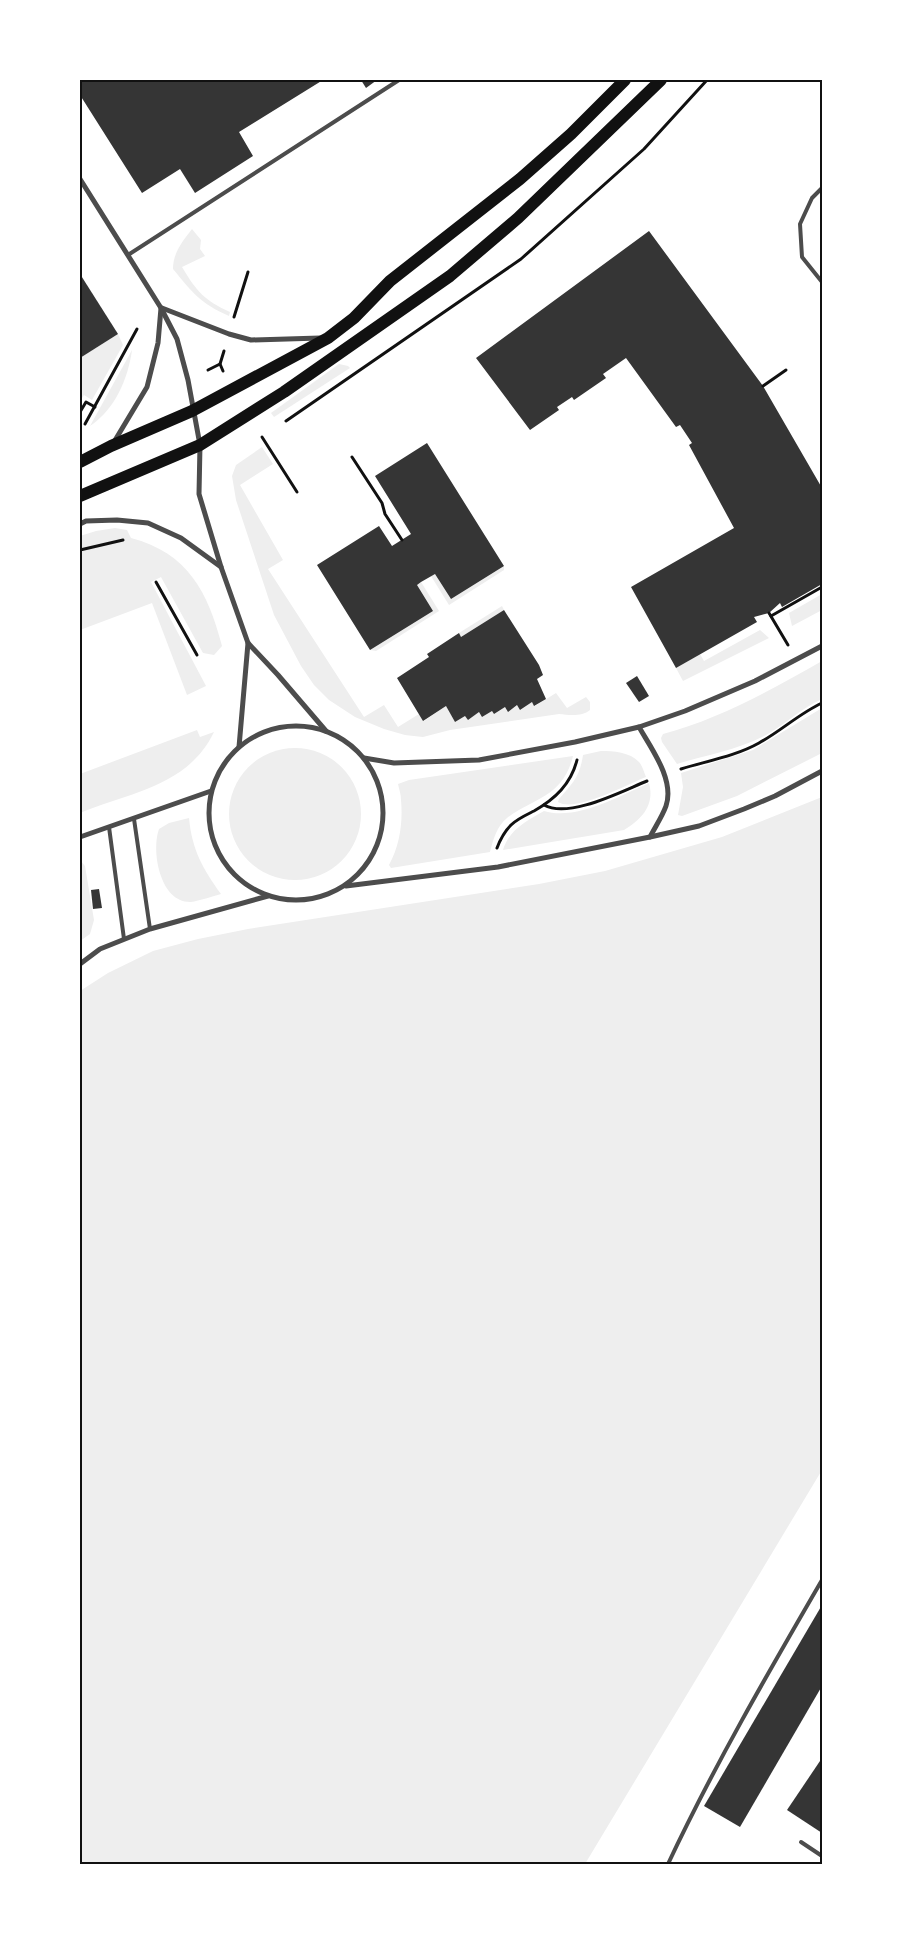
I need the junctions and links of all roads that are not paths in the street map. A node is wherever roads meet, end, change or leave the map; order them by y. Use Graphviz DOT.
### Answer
graph roads {
  1 [pos="399,80"];
  2 [pos="625,80"];
  3 [pos="661,80"];
  4 [pos="80,179"];
  5 [pos="822,188"];
  6 [pos="128,255"];
  7 [pos="822,282"];
  8 [pos="161,308"];
  9 [pos="328,338"];
  10 [pos="192,411"];
  11 [pos="111,446"];
  12 [pos="200,446"];
  13 [pos="80,462"];
  14 [pos="80,496"];
  15 [pos="80,524"];
  16 [pos="221,567"];
  17 [pos="248,643"];
  18 [pos="822,646"];
  19 [pos="639,727"];
  20 [pos="326,731"];
  21 [pos="239,747"];
  22 [pos="364,758"];
  23 [pos="822,771"];
  24 [pos="211,791"];
  25 [pos="134,819"];
  26 [pos="109,827"];
  27 [pos="80,837"];
  28 [pos="650,837"];
  29 [pos="346,886"];
  30 [pos="268,896"];
  31 [pos="150,929"];
  32 [pos="124,939"];
  33 [pos="80,964"];
  34 [pos="822,1580"];
  35 [pos="801,1842"];
  36 [pos="822,1856"];
  37 [pos="668,1864"];
  1 -- 6 [label="lane"];
  2 -- 9 [label="main road"];
  3 -- 12 [label="main road"];
  4 -- 6 [label="street"];
  5 -- 7 [label="lane"];
  6 -- 8 [label="street"];
  8 -- 9 [label="street"];
  8 -- 10 [label="street"];
  8 -- 11 [label="street"];
  9 -- 10 [label="main road"];
  10 -- 11 [label="main road"];
  10 -- 12 [label="street"];
  11 -- 13 [label="main road"];
  12 -- 14 [label="main road"];
  12 -- 16 [label="street"];
  15 -- 16 [label="street"];
  16 -- 17 [label="street"];
  17 -- 20 [label="street"];
  17 -- 21 [label="street"];
  18 -- 19 [label="street"];
  19 -- 22 [label="street"];
  19 -- 28 [label="street"];
  20 -- 21 [label="street"];
  20 -- 22 [label="street"];
  21 -- 24 [label="street"];
  22 -- 29 [label="street"];
  23 -- 28 [label="street"];
  24 -- 25 [label="street"];
  24 -- 30 [label="street"];
  25 -- 26 [label="street"];
  25 -- 31 [label="lane"];
  26 -- 27 [label="street"];
  26 -- 32 [label="lane"];
  28 -- 29 [label="street"];
  29 -- 30 [label="street"];
  30 -- 31 [label="street"];
  31 -- 32 [label="street"];
  32 -- 33 [label="street"];
  34 -- 37 [label="lane"];
  35 -- 36 [label="lane"];
}
